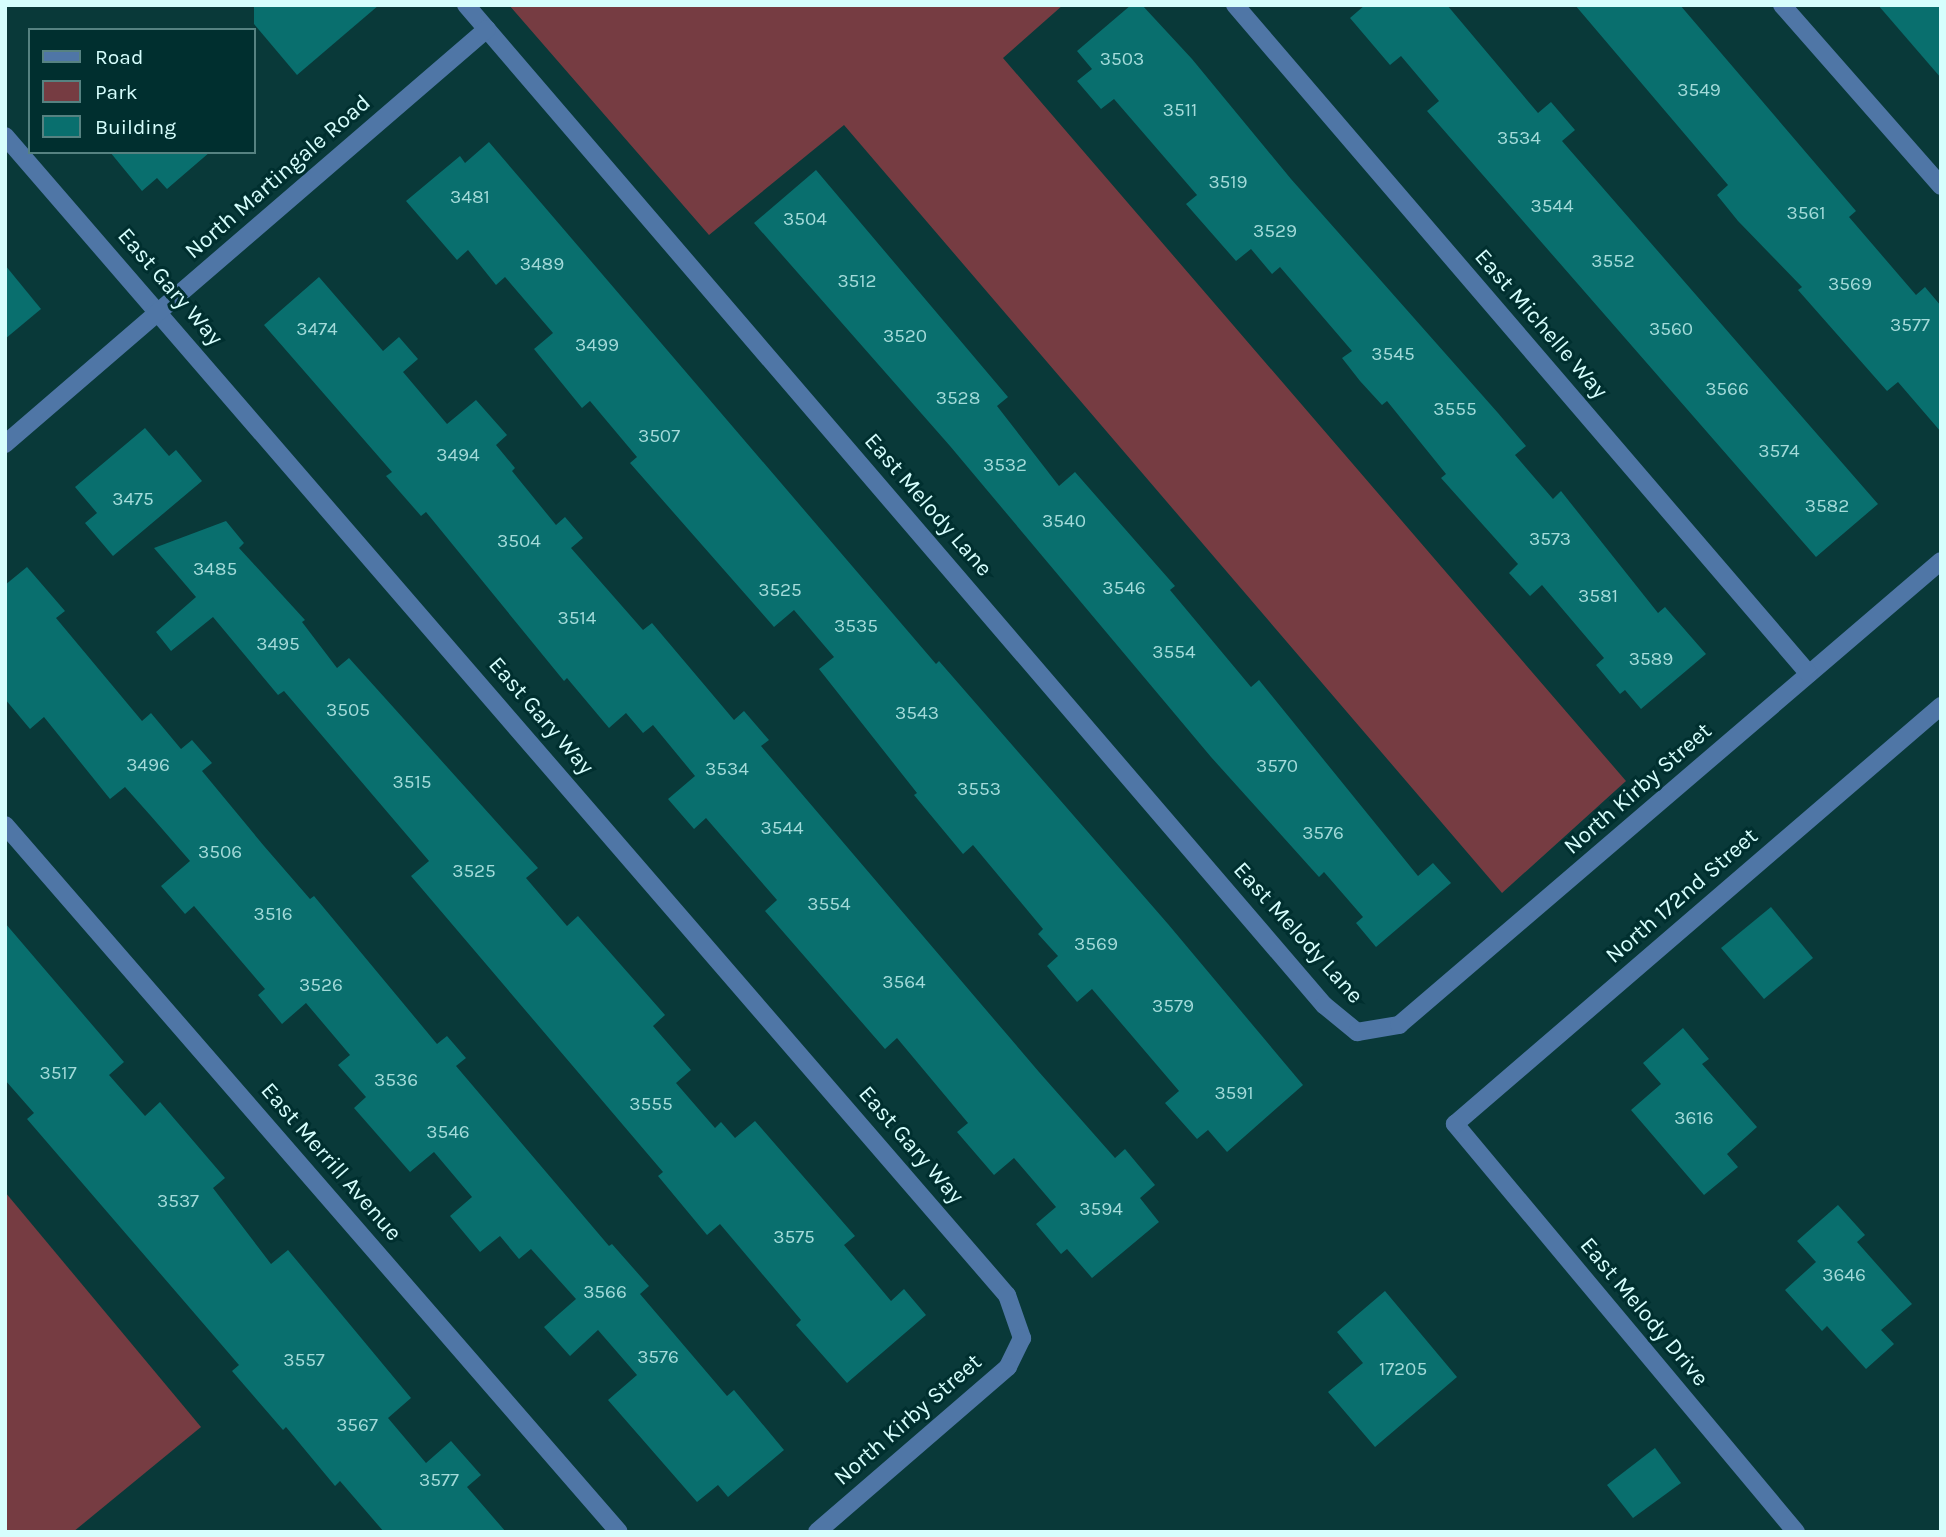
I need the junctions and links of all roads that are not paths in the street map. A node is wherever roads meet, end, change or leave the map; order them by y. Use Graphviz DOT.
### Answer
graph roads {
  1 [pos="466,5"];
  2 [pos="1235,5"];
  3 [pos="1782,5"];
  4 [pos="487,29"];
  5 [pos="5,136"];
  6 [pos="1941,186"];
  7 [pos="160,311"];
  8 [pos="5,444"];
  9 [pos="1941,561"];
  10 [pos="1809,674"];
  11 [pos="1941,706"];
  12 [pos="5,825"];
  13 [pos="1357,1032"];
  14 [pos="1455,1125"];
  15 [pos="1022,1338"];
  16 [pos="619,1532"];
  17 [pos="817,1532"];
  18 [pos="1796,1532"];
  1 -- 4 [label="street, East Melody Lane"];
  2 -- 10 [label="street, East Michelle Way"];
  3 -- 6 [label="street"];
  4 -- 7 [label="street, North Martingale Road"];
  4 -- 13 [label="street, East Melody Lane"];
  5 -- 7 [label="street, East Gary Way"];
  7 -- 8 [label="street, North Martingale Road"];
  7 -- 15 [label="street, East Gary Way"];
  9 -- 10 [label="street, North Kirby Street"];
  10 -- 13 [label="street, North Kirby Street"];
  11 -- 14 [label="street, North 172nd Street"];
  12 -- 16 [label="street, East Merrill Avenue"];
  14 -- 18 [label="street, East Melody Drive"];
  15 -- 17 [label="street, North Kirby Street"];
}
